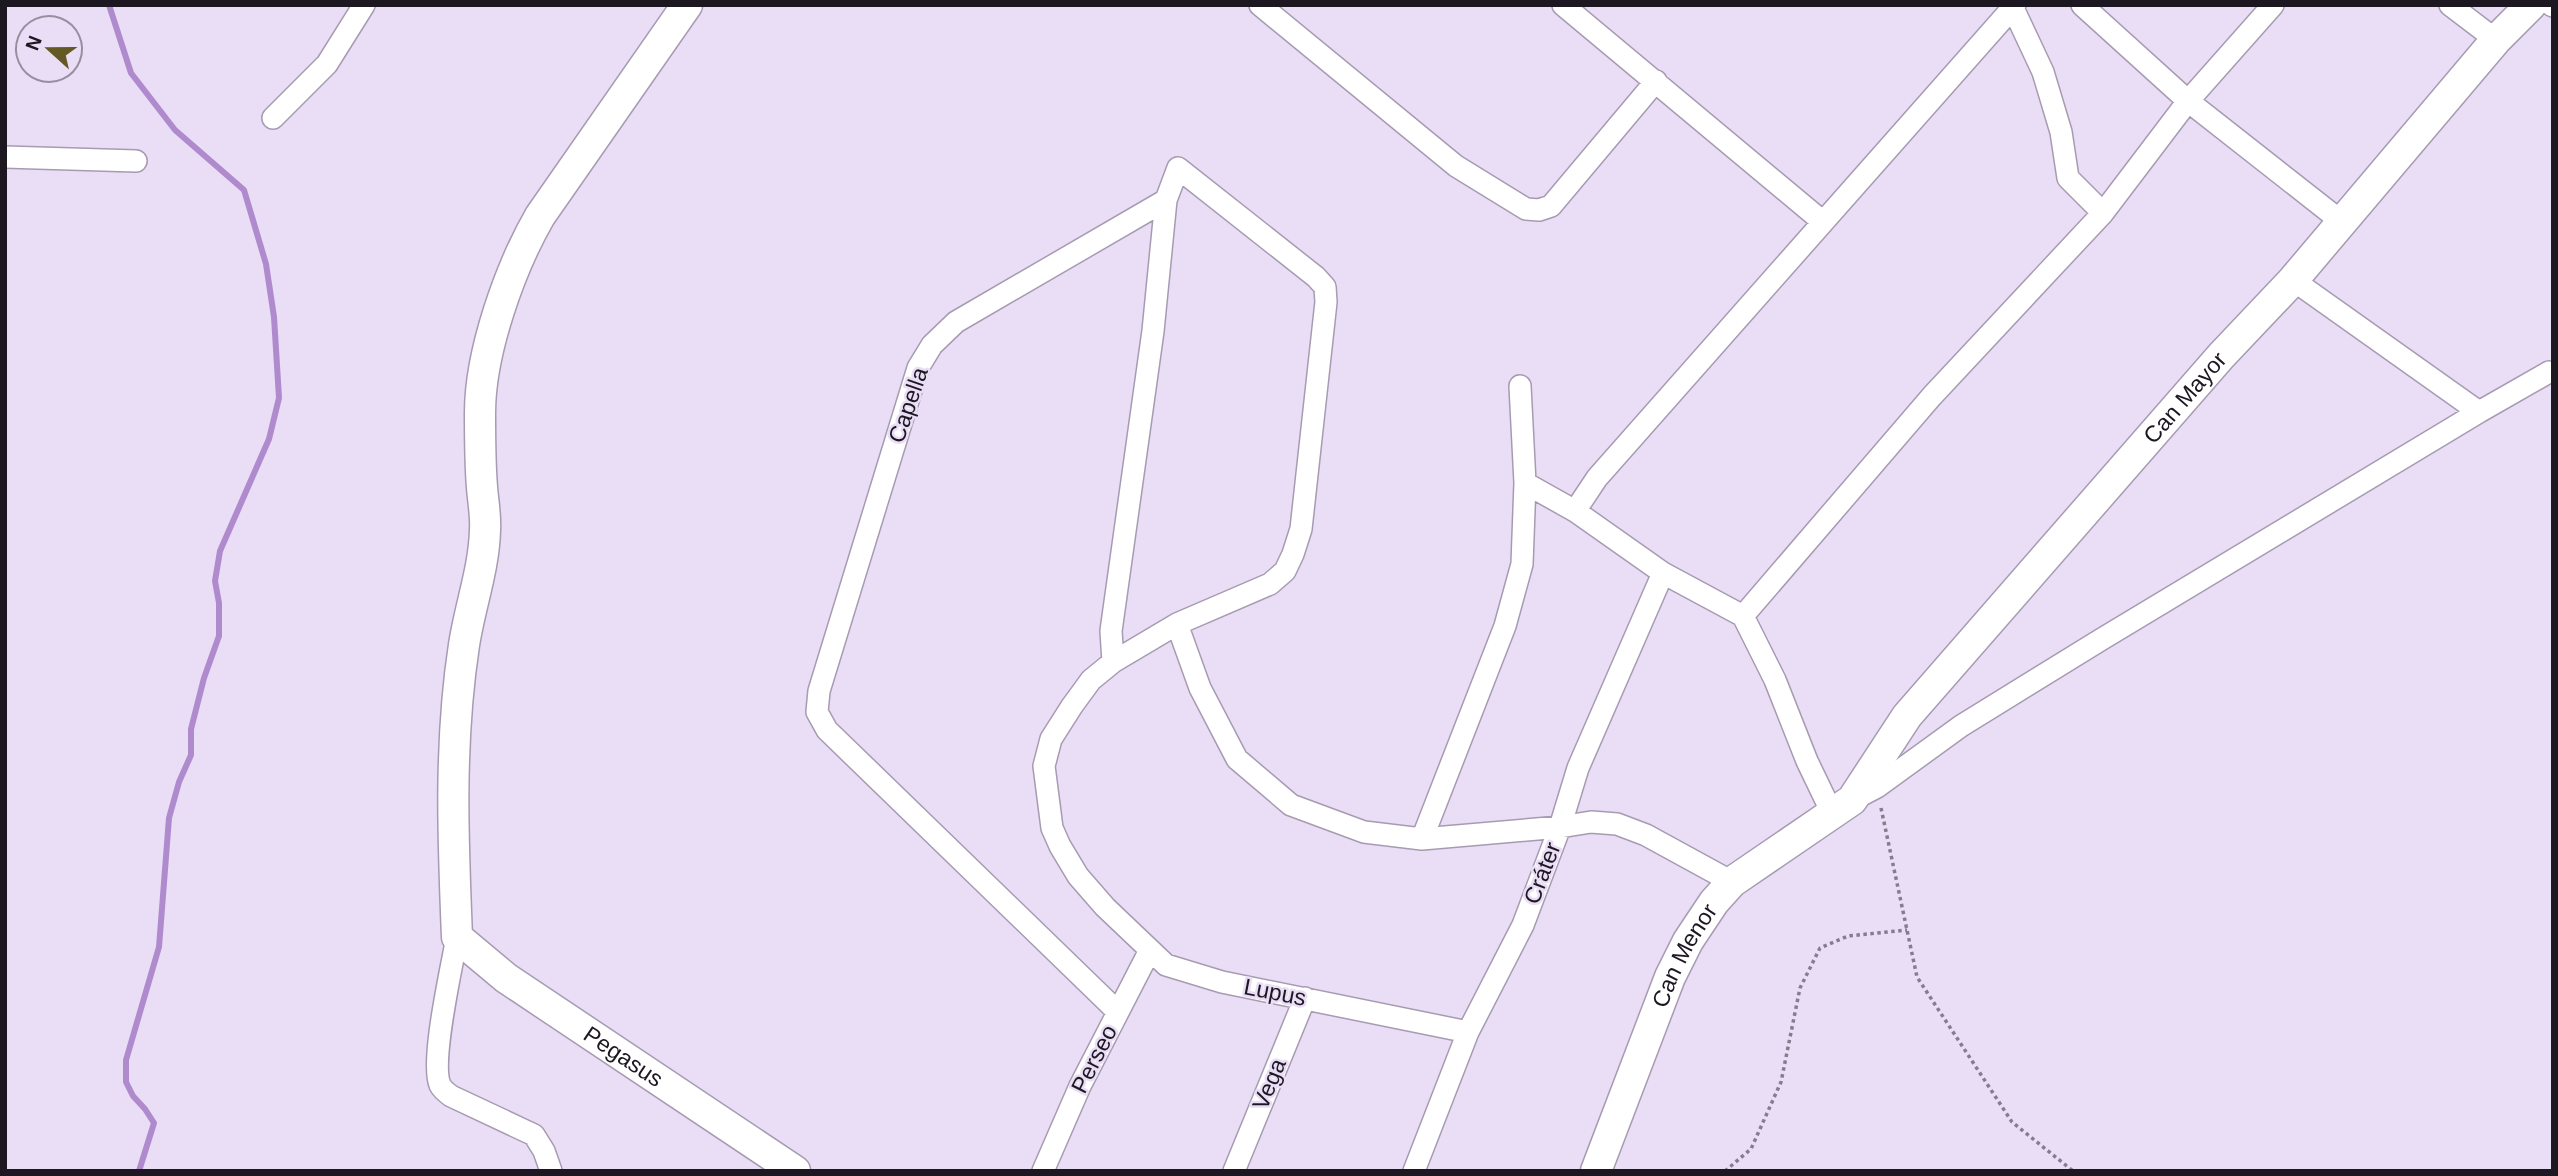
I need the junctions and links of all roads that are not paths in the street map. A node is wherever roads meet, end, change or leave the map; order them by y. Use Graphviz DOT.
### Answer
graph roads {
  1 [pos="364,5"];
  2 [pos="687,5"];
  3 [pos="1260,5"];
  4 [pos="1563,5"];
  5 [pos="2082,5"];
  6 [pos="2273,5"];
  7 [pos="2449,5"];
  8 [pos="2532,5"];
  9 [pos="2014,7"];
  10 [pos="2496,40"];
  11 [pos="1656,81"];
  12 [pos="2188,100"];
  13 [pos="274,118"];
  14 [pos="5,158"];
  15 [pos="136,161"];
  16 [pos="1166,200"];
  17 [pos="2103,213"];
  18 [pos="1823,222"];
  19 [pos="2342,222"];
  20 [pos="2293,280"];
  21 [pos="2549,372"];
  22 [pos="1520,386"];
  23 [pos="2479,411"];
  24 [pos="1525,483"];
  25 [pos="1575,510"];
  26 [pos="1663,573"];
  27 [pos="1743,616"];
  28 [pos="1177,624"];
  29 [pos="1113,662"];
  30 [pos="1854,800"];
  31 [pos="1560,827"];
  32 [pos="1422,839"];
  33 [pos="1732,882"];
  34 [pos="457,937"];
  35 [pos="1150,950"];
  36 [pos="1305,998"];
  37 [pos="1118,1012"];
  38 [pos="1468,1032"];
  39 [pos="551,1171"];
  40 [pos="796,1171"];
  41 [pos="1043,1171"];
  42 [pos="1234,1171"];
  43 [pos="1415,1171"];
  44 [pos="1596,1171"];
  1 -- 13 [label="street"];
  2 -- 34 [label="street"];
  3 -- 11 [label="street"];
  4 -- 11 [label="street"];
  5 -- 12 [label="street"];
  6 -- 12 [label="street"];
  7 -- 10 [label="street"];
  8 -- 10 [label="street, Can Mayor"];
  9 -- 17 [label="street"];
  9 -- 18 [label="street"];
  10 -- 19 [label="street, Can Mayor"];
  11 -- 18 [label="street"];
  12 -- 17 [label="street"];
  12 -- 19 [label="street"];
  14 -- 15 [label="street"];
  16 -- 28 [label="street, Lupus"];
  16 -- 29 [label="street"];
  16 -- 37 [label="street, Capella"];
  17 -- 27 [label="street"];
  18 -- 25 [label="street"];
  19 -- 20 [label="street, Can Mayor"];
  20 -- 23 [label="street"];
  20 -- 30 [label="street, Can Mayor"];
  21 -- 23 [label="street"];
  22 -- 24 [label="street"];
  23 -- 30 [label="street"];
  24 -- 25 [label="street"];
  24 -- 32 [label="street"];
  25 -- 26 [label="street"];
  26 -- 27 [label="street"];
  26 -- 31 [label="street, Cráter"];
  27 -- 30 [label="street"];
  28 -- 29 [label="street, Lupus"];
  28 -- 32 [label="street"];
  29 -- 35 [label="street, Lupus"];
  30 -- 33 [label="street, Can Menor"];
  31 -- 32 [label="street"];
  31 -- 33 [label="street"];
  31 -- 38 [label="street, Cráter"];
  33 -- 44 [label="street, Can Menor"];
  34 -- 39 [label="street"];
  34 -- 40 [label="street, Pegasus"];
  35 -- 36 [label="street, Lupus"];
  35 -- 37 [label="street, Perseo"];
  36 -- 38 [label="street, Lupus"];
  36 -- 42 [label="street, Vega"];
  37 -- 41 [label="street, Perseo"];
  38 -- 43 [label="street, Cráter"];
}
